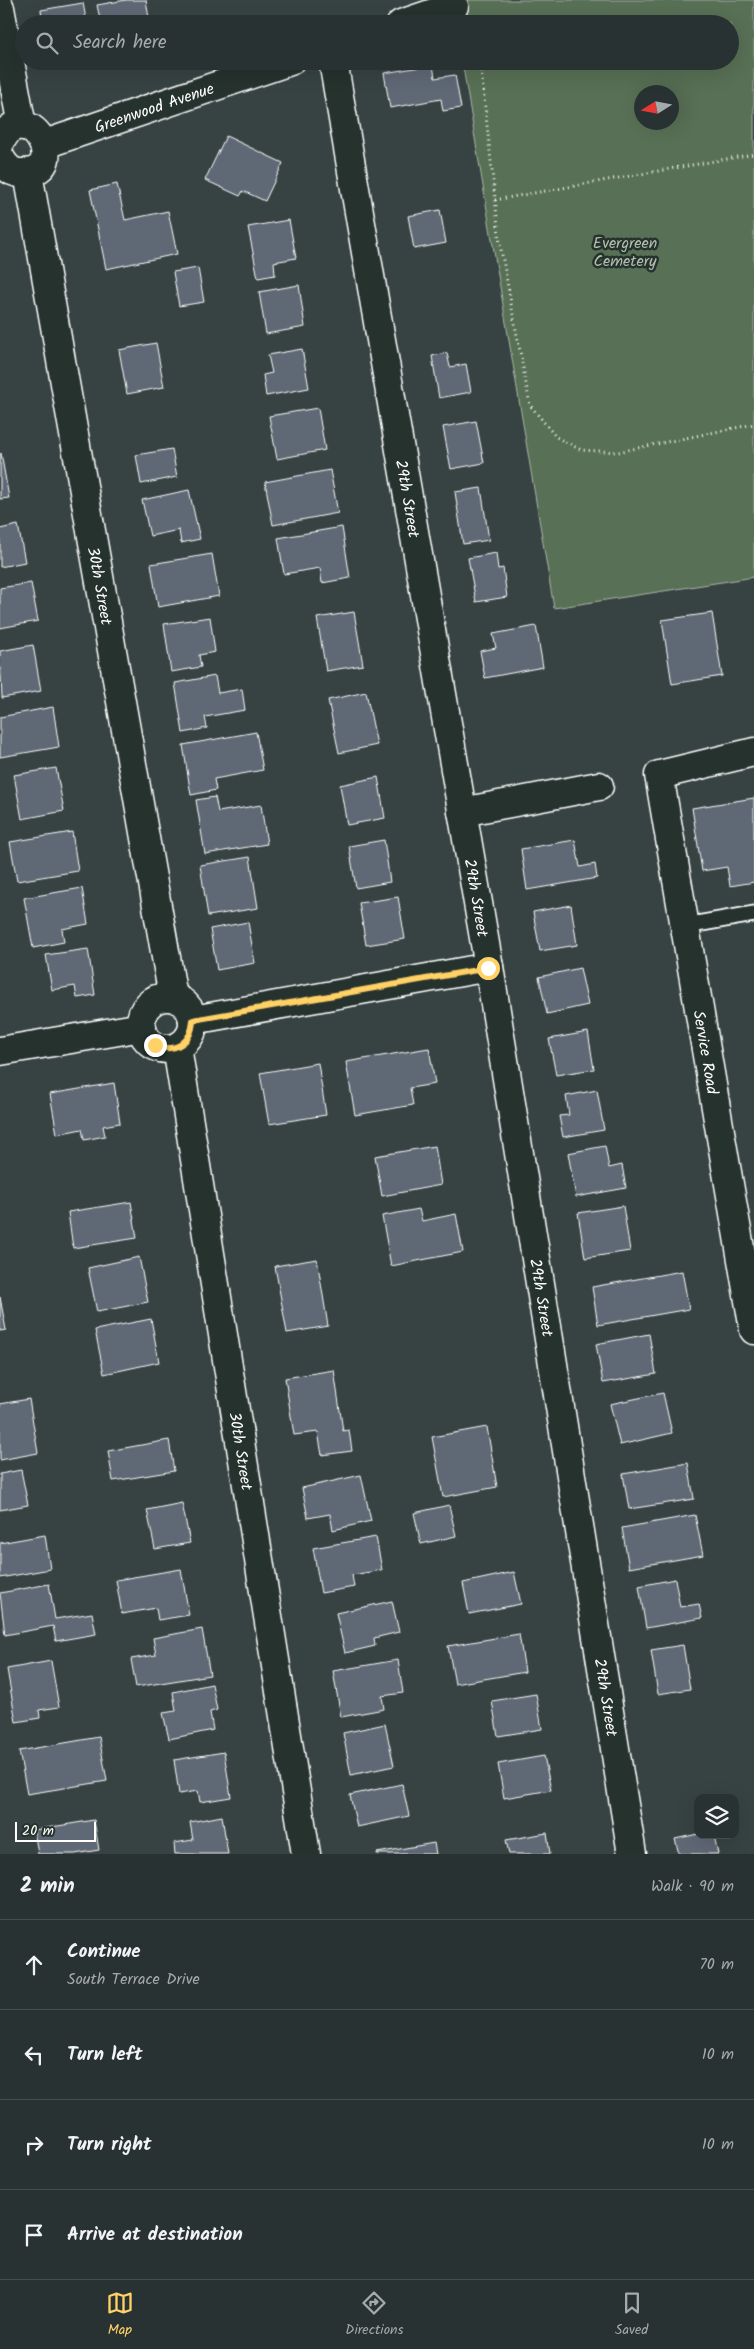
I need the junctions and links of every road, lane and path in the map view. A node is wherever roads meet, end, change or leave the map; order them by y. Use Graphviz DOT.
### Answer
graph roads {
  1 [pos="454,6"];
  2 [pos="0,8"];
  3 [pos="428,15"];
  4 [pos="263,70"];
  5 [pos="335,70"];
  6 [pos="481,70"];
  7 [pos="22,126"];
  8 [pos="0,143"];
  9 [pos="45,144"];
  10 [pos="754,154"];
  11 [pos="0,158"];
  12 [pos="28,173"];
  13 [pos="495,200"];
  14 [pos="754,424"];
  15 [pos="754,752"];
  16 [pos="599,786"];
  17 [pos="462,812"];
  18 [pos="754,914"];
  19 [pos="685,926"];
  20 [pos="488,968"];
  21 [pos="173,998"];
  22 [pos="193,1020"];
  23 [pos="142,1027"];
  24 [pos="177,1047"];
  25 [pos="0,1051"];
  26 [pos="754,1330"];
  27 [pos="306,1854"];
  28 [pos="632,1854"];
  1 -- 3 [label="street"];
  2 -- 7 [label="street"];
  4 -- 9 [label="street, Greenwood Avenue"];
  5 -- 17 [label="street, 29th Street"];
  6 -- 13 [label="path"];
  7 -- 8 [label="street"];
  7 -- 9 [label="street"];
  9 -- 12 [label="street"];
  10 -- 13 [label="path"];
  11 -- 12 [label="street"];
  12 -- 21 [label="street, 30th Street"];
  13 -- 14 [label="path"];
  15 -- 19 [label="street, Service Road"];
  16 -- 17 [label="street"];
  17 -- 20 [label="street, 29th Street"];
  18 -- 19 [label="lane"];
  19 -- 26 [label="street, Service Road"];
  20 -- 22 [label="street"];
  20 -- 28 [label="street, 29th Street"];
  21 -- 22 [label="street"];
  21 -- 23 [label="street"];
  22 -- 24 [label="street"];
  23 -- 24 [label="street"];
  23 -- 25 [label="street"];
  24 -- 27 [label="street, 30th Street"];
}
